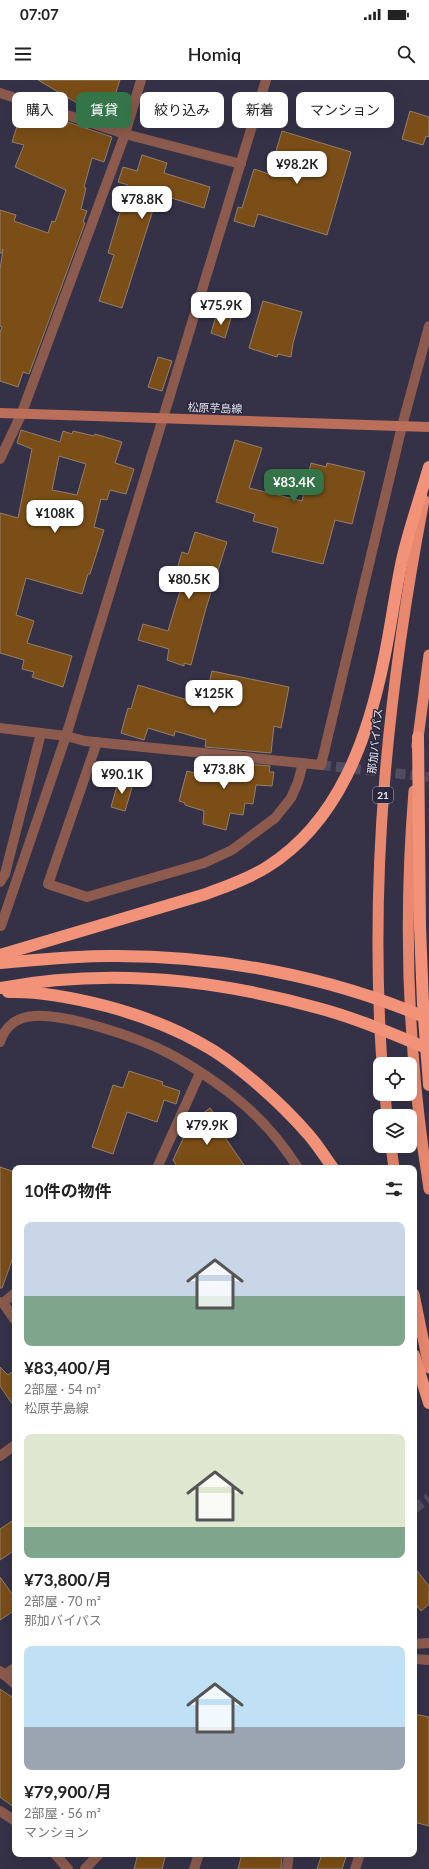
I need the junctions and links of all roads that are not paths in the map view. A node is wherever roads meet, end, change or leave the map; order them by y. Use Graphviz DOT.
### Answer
graph roads {
  1 [pos="141,80"];
  2 [pos="266,80"];
  3 [pos="0,93"];
  4 [pos="125,134"];
  5 [pos="241,164"];
  6 [pos="429,326"];
  7 [pos="0,413"];
  8 [pos="21,415"];
  9 [pos="163,418"];
  10 [pos="402,426"];
  11 [pos="429,427"];
  12 [pos="0,459"];
  13 [pos="429,467"];
  14 [pos="429,470"];
  15 [pos="429,655"];
  16 [pos="0,728"];
  17 [pos="40,733"];
  18 [pos="66,736"];
  19 [pos="418,737"];
  20 [pos="97,742"];
  21 [pos="303,763"];
  22 [pos="0,882"];
  23 [pos="1,926"];
  24 [pos="414,928"];
  25 [pos="0,955"];
  26 [pos="0,963"];
  27 [pos="0,988"];
  28 [pos="0,992"];
  29 [pos="429,1019"];
  30 [pos="0,1042"];
  31 [pos="429,1049"];
  32 [pos="382,1057"];
  33 [pos="200,1073"];
  34 [pos="429,1084"];
  35 [pos="392,1153"];
  36 [pos="158,1165"];
  37 [pos="296,1165"];
  38 [pos="331,1165"];
  39 [pos="394,1165"];
  40 [pos="429,1190"];
  41 [pos="12,1295"];
  42 [pos="1,1302"];
  43 [pos="417,1309"];
  44 [pos="12,1316"];
  45 [pos="417,1365"];
  46 [pos="429,1368"];
  47 [pos="429,1403"];
  48 [pos="12,1447"];
  49 [pos="0,1456"];
  50 [pos="429,1643"];
  51 [pos="417,1644"];
  52 [pos="417,1659"];
  53 [pos="429,1660"];
  54 [pos="12,1669"];
  55 [pos="2,1673"];
  56 [pos="12,1681"];
  57 [pos="0,1811"];
  58 [pos="12,1819"];
  59 [pos="58,1857"];
  60 [pos="96,1857"];
  61 [pos="198,1857"];
  62 [pos="289,1857"];
  63 [pos="359,1857"];
  64 [pos="68,1869"];
  65 [pos="85,1869"];
  66 [pos="194,1869"];
  67 [pos="288,1869"];
  68 [pos="356,1869"];
  1 -- 4 [label="street"];
  2 -- 5 [label="street"];
  3 -- 4 [label="street"];
  4 -- 5 [label="street"];
  4 -- 8 [label="street"];
  5 -- 9 [label="street"];
  6 -- 10 [label="street"];
  7 -- 8 [label="main road, 松原芋島線"];
  8 -- 9 [label="main road, 松原芋島線"];
  8 -- 12 [label="street"];
  9 -- 10 [label="main road, 松原芋島線"];
  9 -- 18 [label="street"];
  10 -- 11 [label="main road, 松原芋島線"];
  10 -- 21 [label="street"];
  13 -- 25 [label="highway"];
  14 -- 32 [label="highway, 那加バイパス / 21"];
  15 -- 19 [label="highway"];
  16 -- 17 [label="street"];
  17 -- 18 [label="street"];
  17 -- 22 [label="street"];
  18 -- 20 [label="street"];
  18 -- 23 [label="street"];
  19 -- 24 [label="highway"];
  20 -- 21 [label="street"];
  20 -- 21 [label="street"];
  24 -- 34 [label="highway"];
  24 -- 40 [label="highway"];
  26 -- 29 [label="highway"];
  27 -- 31 [label="highway"];
  28 -- 38 [label="highway"];
  30 -- 33 [label="street"];
  33 -- 36 [label="street"];
  33 -- 37 [label="street"];
  35 -- 39 [label="highway"];
  41 -- 42 [label="street"];
  42 -- 44 [label="street"];
  43 -- 46 [label="highway"];
  45 -- 47 [label="highway"];
  48 -- 49 [label="street"];
  50 -- 51 [label="street"];
  52 -- 53 [label="street"];
  54 -- 55 [label="street"];
  55 -- 56 [label="street"];
  57 -- 58 [label="street"];
  59 -- 64 [label="street"];
  60 -- 65 [label="street"];
  61 -- 66 [label="street"];
  62 -- 67 [label="street"];
  63 -- 68 [label="street"];
}
